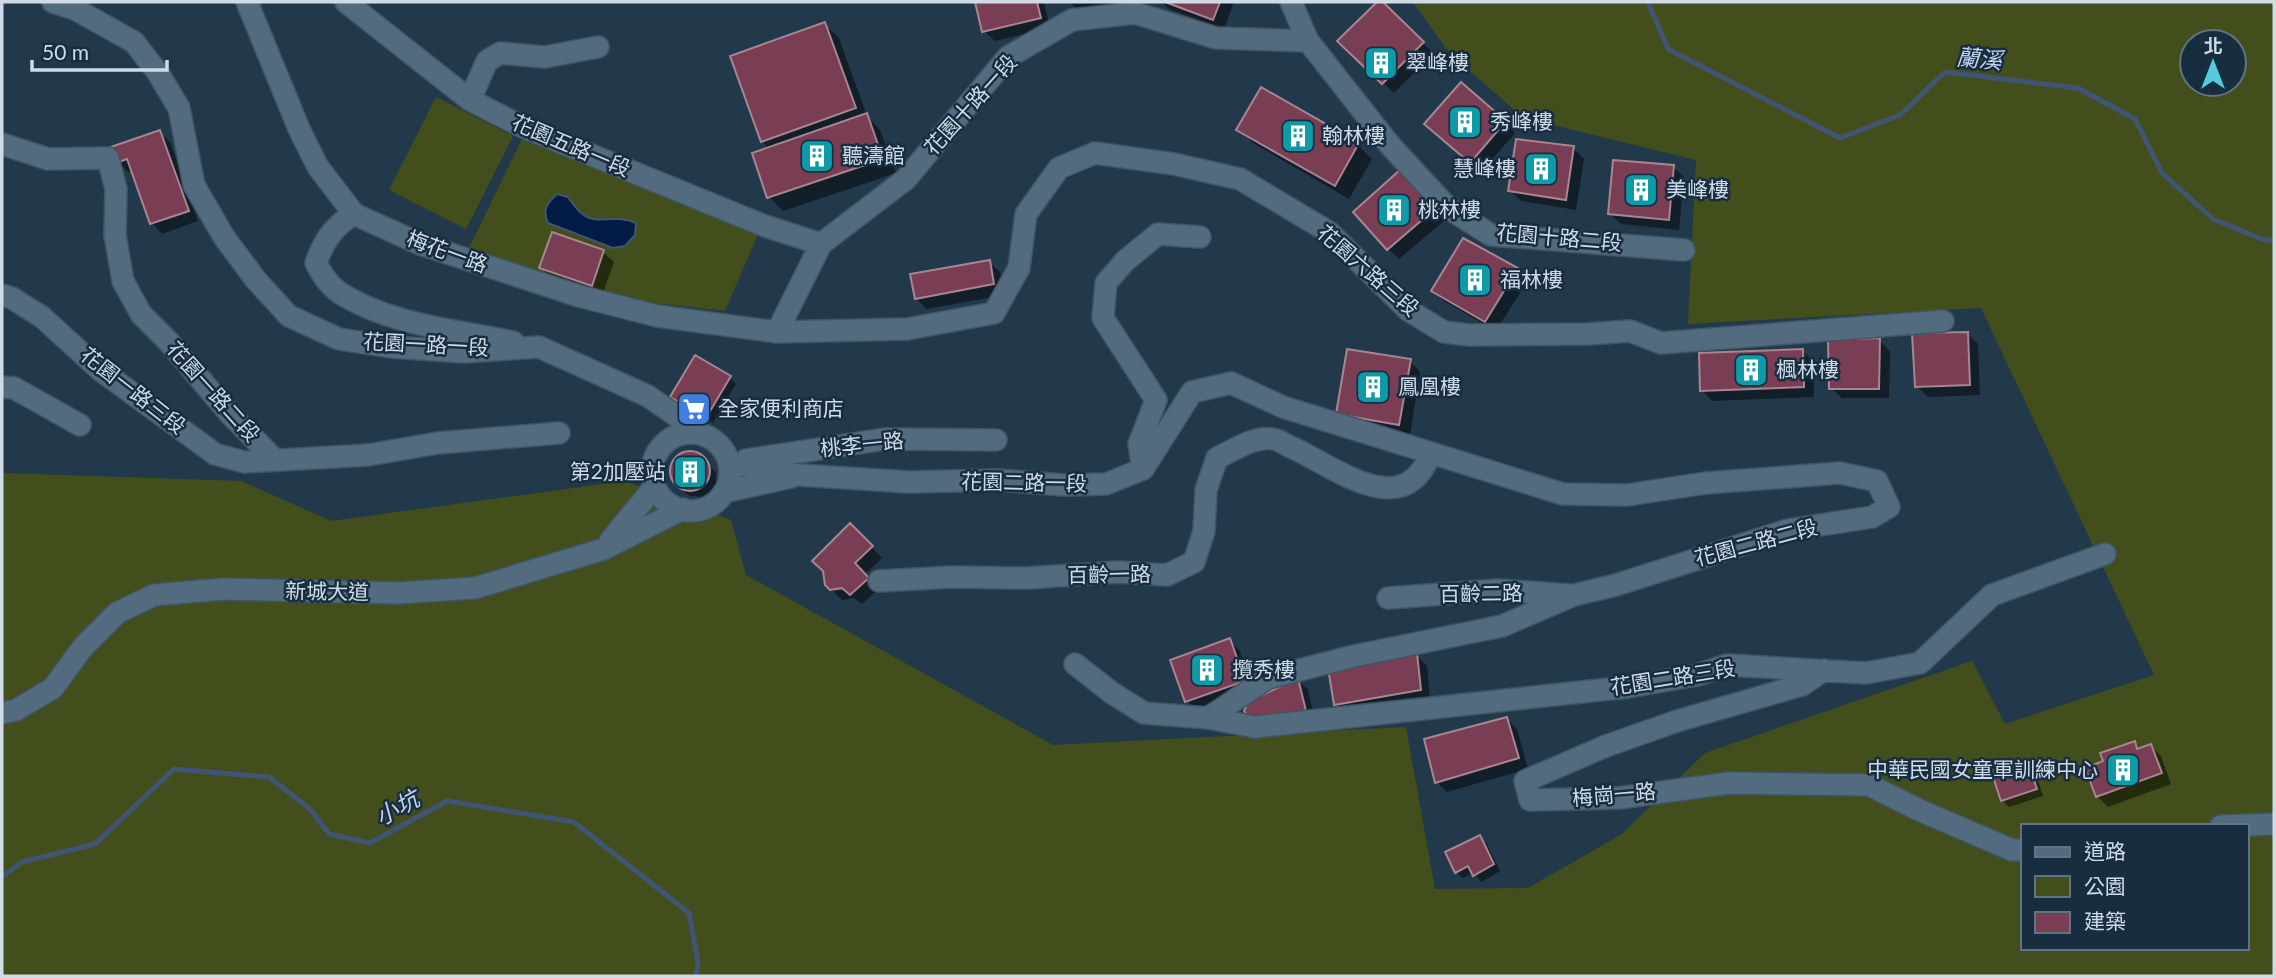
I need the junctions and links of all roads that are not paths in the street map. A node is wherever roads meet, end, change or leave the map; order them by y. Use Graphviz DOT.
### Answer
graph roads {
  1 [pos="54,2"];
  2 [pos="247,2"];
  3 [pos="346,2"];
  4 [pos="1291,2"];
  5 [pos="1308,41"];
  6 [pos="598,47"];
  7 [pos="470,100"];
  8 [pos="2,144"];
  9 [pos="354,214"];
  10 [pos="1200,237"];
  11 [pos="821,244"];
  12 [pos="1684,250"];
  13 [pos="2,295"];
  14 [pos="1942,321"];
  15 [pos="777,332"];
  16 [pos="539,347"];
  17 [pos="2,387"];
  18 [pos="648,396"];
  19 [pos="80,425"];
  20 [pos="559,433"];
  21 [pos="705,436"];
  22 [pos="996,440"];
  23 [pos="665,444"];
  24 [pos="1430,454"];
  25 [pos="274,459"];
  26 [pos="730,463"];
  27 [pos="1143,469"];
  28 [pos="799,475"];
  29 [pos="655,486"];
  30 [pos="724,492"];
  31 [pos="683,509"];
  32 [pos="604,549"];
  33 [pos="2105,554"];
  34 [pos="879,581"];
  35 [pos="1574,595"];
  36 [pos="1388,598"];
  37 [pos="1075,664"];
  38 [pos="1824,670"];
  39 [pos="2,713"];
  40 [pos="1208,718"];
  41 [pos="2274,824"];
  42 [pos="2248,825"];
  43 [pos="2021,850"];
  1 -- 16 [label="street, 花園一路一段"];
  2 -- 9 [label="street, 梅花一路"];
  3 -- 7 [label="street, 花園五路一段"];
  4 -- 5 [label="street, 花園十路二段"];
  5 -- 11 [label="street, 花園十路一段"];
  5 -- 12 [label="street, 花園十路二段"];
  6 -- 7 [label="street"];
  7 -- 11 [label="street, 花園五路一段"];
  8 -- 25 [label="street, 花園一路二段"];
  9 -- 15 [label="street, 梅花一路"];
  9 -- 16 [label="street"];
  10 -- 27 [label="street"];
  11 -- 15 [label="street"];
  13 -- 25 [label="street, 花園一路三段"];
  14 -- 15 [label="street, 花園六路三段"];
  16 -- 18 [label="street, 花園一路一段"];
  17 -- 19 [label="street"];
  18 -- 21 [label="street, 花園一路一段"];
  18 -- 23 [label="street"];
  20 -- 25 [label="street, 花園一路二段"];
  21 -- 23 [label="street"];
  21 -- 26 [label="street"];
  22 -- 26 [label="street, 桃李一路"];
  23 -- 29 [label="street"];
  24 -- 27 [label="street"];
  24 -- 34 [label="street, 百齡一路"];
  24 -- 35 [label="street, 花園二路二段"];
  26 -- 28 [label="street, 花園二路一段"];
  26 -- 30 [label="street"];
  27 -- 28 [label="street, 花園二路一段"];
  28 -- 30 [label="street"];
  29 -- 31 [label="street"];
  29 -- 32 [label="street"];
  30 -- 31 [label="street"];
  31 -- 32 [label="street, 新城大道"];
  32 -- 39 [label="street, 新城大道"];
  33 -- 38 [label="street, 花園二路三段"];
  35 -- 36 [label="street, 百齡二路"];
  35 -- 40 [label="street, 花園二路二段"];
  37 -- 40 [label="street"];
  38 -- 40 [label="street, 花園二路三段"];
  38 -- 43 [label="street, 梅崗一路"];
  41 -- 42 [label="street"];
}
